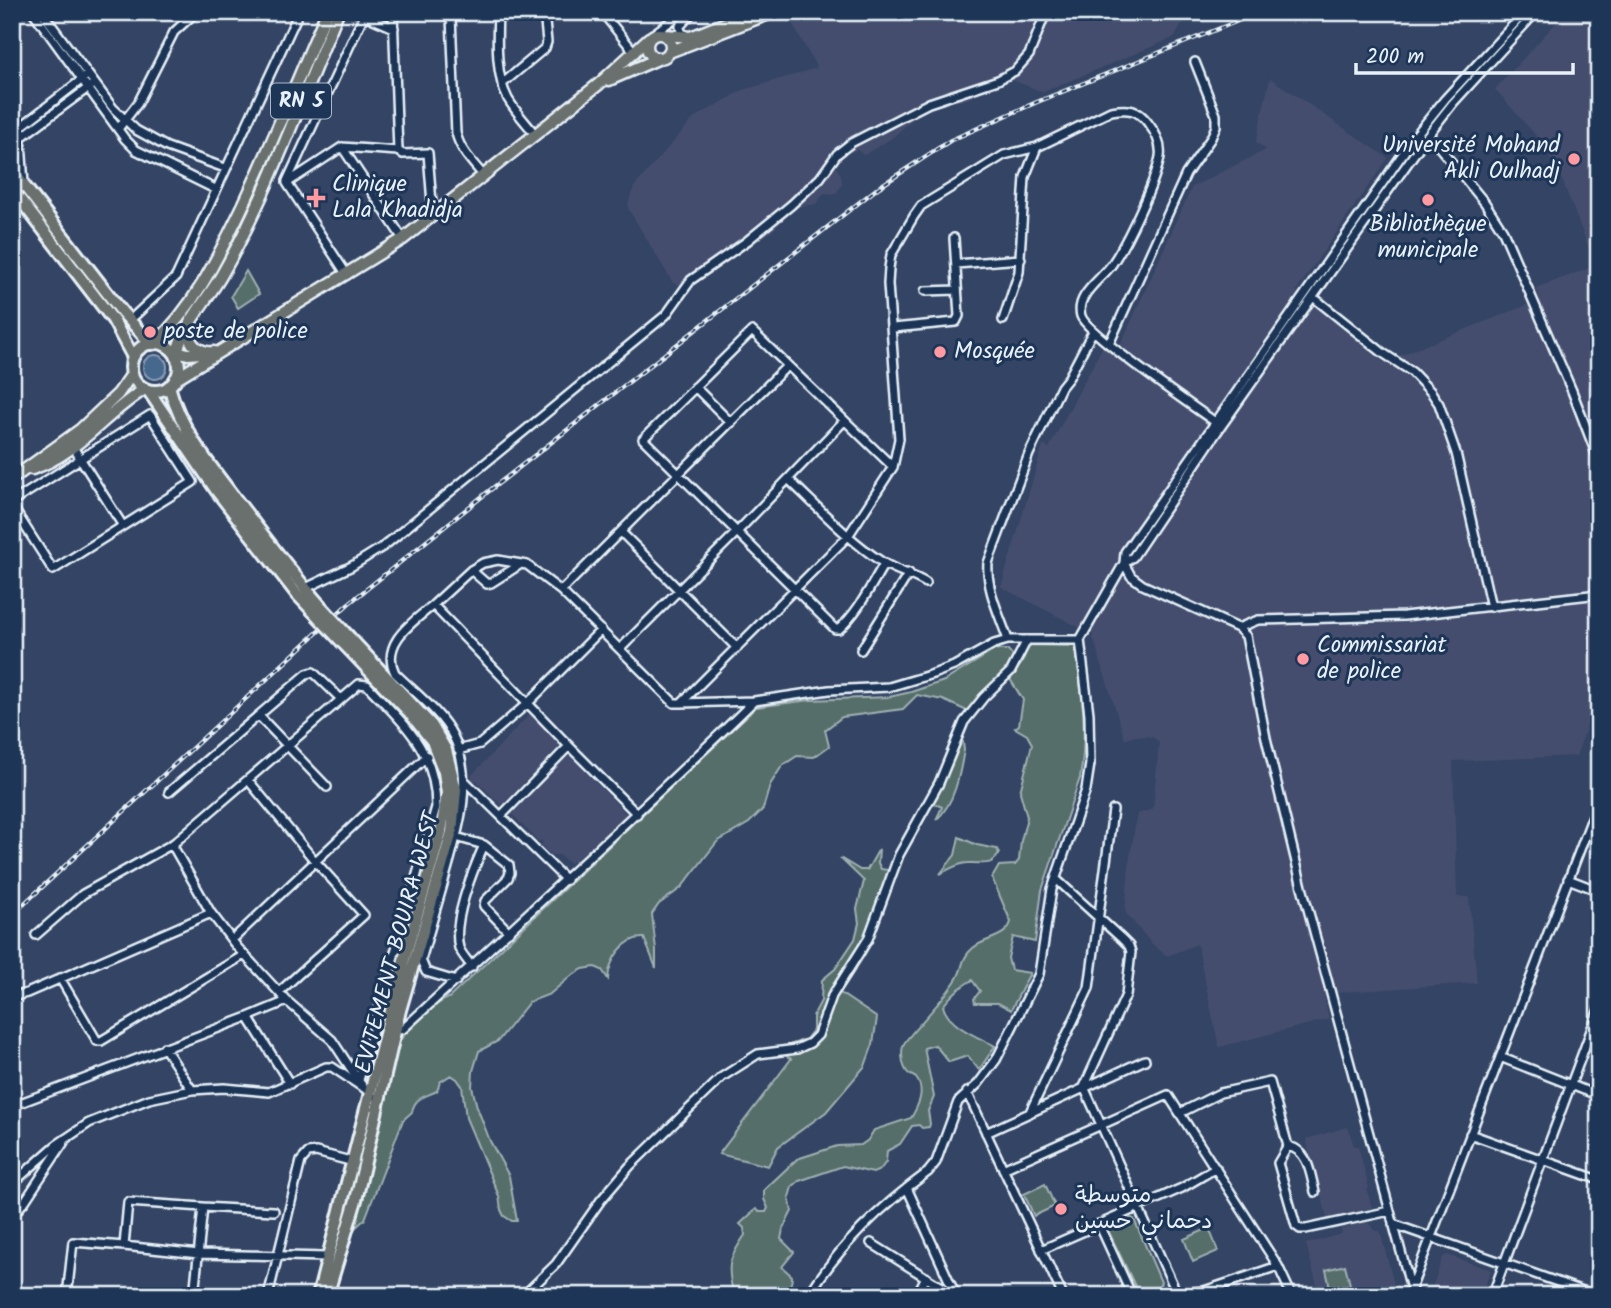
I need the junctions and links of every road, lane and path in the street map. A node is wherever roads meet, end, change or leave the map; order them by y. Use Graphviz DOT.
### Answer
graph roads {
  1 [pos="33,12"];
  2 [pos="196,12"];
  3 [pos="299,12"];
  4 [pos="327,12"];
  5 [pos="338,12"];
  6 [pos="373,12"];
  7 [pos="393,12"];
  8 [pos="457,12"];
  9 [pos="498,12"];
  10 [pos="544,12"];
  11 [pos="602,12"];
  12 [pos="683,12"];
  13 [pos="693,12"];
  14 [pos="753,12"];
  15 [pos="774,12"];
  16 [pos="1046,12"];
  17 [pos="1525,12"];
  18 [pos="1536,12"];
  19 [pos="360,13"];
  20 [pos="43,18"];
  21 [pos="680,26"];
  22 [pos="394,28"];
  23 [pos="669,36"];
  24 [pos="651,37"];
  25 [pos="691,37"];
  26 [pos="668,52"];
  27 [pos="635,53"];
  28 [pos="1195,62"];
  29 [pos="85,77"];
  30 [pos="502,84"];
  31 [pos="599,84"];
  32 [pos="91,85"];
  33 [pos="126,120"];
  34 [pos="118,129"];
  35 [pos="13,131"];
  36 [pos="535,134"];
  37 [pos="1427,136"];
  38 [pos="19,139"];
  39 [pos="342,147"];
  40 [pos="1037,147"];
  41 [pos="398,150"];
  42 [pos="225,168"];
  43 [pos="12,170"];
  44 [pos="484,175"];
  45 [pos="287,183"];
  46 [pos="24,185"];
  47 [pos="12,189"];
  48 [pos="215,189"];
  49 [pos="433,216"];
  50 [pos="954,238"];
  51 [pos="403,239"];
  52 [pos="1021,259"];
  53 [pos="956,264"];
  54 [pos="347,275"];
  55 [pos="957,290"];
  56 [pos="925,291"];
  57 [pos="1313,297"];
  58 [pos="1003,320"];
  59 [pos="129,321"];
  60 [pos="188,327"];
  61 [pos="892,328"];
  62 [pos="1093,331"];
  63 [pos="153,344"];
  64 [pos="1109,344"];
  65 [pos="230,346"];
  66 [pos="214,352"];
  67 [pos="175,354"];
  68 [pos="133,357"];
  69 [pos="787,366"];
  70 [pos="132,374"];
  71 [pos="172,383"];
  72 [pos="695,387"];
  73 [pos="147,390"];
  74 [pos="153,412"];
  75 [pos="844,421"];
  76 [pos="1214,422"];
  77 [pos="730,424"];
  78 [pos="73,447"];
  79 [pos="81,459"];
  80 [pos="1599,461"];
  81 [pos="893,467"];
  82 [pos="25,471"];
  83 [pos="680,475"];
  84 [pos="12,479"];
  85 [pos="789,479"];
  86 [pos="12,504"];
  87 [pos="123,526"];
  88 [pos="737,532"];
  89 [pos="622,533"];
  90 [pos="848,536"];
  91 [pos="1124,563"];
  92 [pos="521,564"];
  93 [pos="884,564"];
  94 [pos="471,569"];
  95 [pos="909,573"];
  96 [pos="926,583"];
  97 [pos="796,590"];
  98 [pos="300,591"];
  99 [pos="561,591"];
  100 [pos="679,591"];
  101 [pos="1599,594"];
  102 [pos="433,605"];
  103 [pos="1491,607"];
  104 [pos="1238,628"];
  105 [pos="601,630"];
  106 [pos="346,640"];
  107 [pos="1008,640"];
  108 [pos="1027,640"];
  109 [pos="1080,640"];
  110 [pos="737,648"];
  111 [pos="620,649"];
  112 [pos="861,650"];
  113 [pos="385,666"];
  114 [pos="341,699"];
  115 [pos="754,701"];
  116 [pos="528,703"];
  117 [pos="681,703"];
  118 [pos="260,717"];
  119 [pos="287,746"];
  120 [pos="569,746"];
  121 [pos="458,750"];
  122 [pos="427,756"];
  123 [pos="248,780"];
  124 [pos="463,780"];
  125 [pos="327,787"];
  126 [pos="169,792"];
  127 [pos="1599,800"];
  128 [pos="1113,810"];
  129 [pos="637,814"];
  130 [pos="501,816"];
  131 [pos="456,837"];
  132 [pos="174,843"];
  133 [pos="484,845"];
  134 [pos="315,861"];
  135 [pos="1056,879"];
  136 [pos="1568,879"];
  137 [pos="566,880"];
  138 [pos="1599,891"];
  139 [pos="211,913"];
  140 [pos="1098,917"];
  141 [pos="509,932"];
  142 [pos="36,935"];
  143 [pos="232,940"];
  144 [pos="244,955"];
  145 [pos="472,967"];
  146 [pos="60,978"];
  147 [pos="456,981"];
  148 [pos="279,992"];
  149 [pos="12,997"];
  150 [pos="287,1000"];
  151 [pos="396,1008"];
  152 [pos="1599,1009"];
  153 [pos="248,1017"];
  154 [pos="413,1019"];
  155 [pos="391,1031"];
  156 [pos="164,1047"];
  157 [pos="1500,1057"];
  158 [pos="1145,1060"];
  159 [pos="290,1084"];
  160 [pos="1570,1085"];
  161 [pos="1084,1087"];
  162 [pos="192,1090"];
  163 [pos="368,1090"];
  164 [pos="967,1092"];
  165 [pos="1599,1096"];
  166 [pos="12,1106"];
  167 [pos="1030,1112"];
  168 [pos="1180,1113"];
  169 [pos="1102,1126"];
  170 [pos="986,1133"];
  171 [pos="1470,1134"];
  172 [pos="68,1136"];
  173 [pos="1288,1146"];
  174 [pos="1543,1160"];
  175 [pos="354,1162"];
  176 [pos="1216,1168"];
  177 [pos="1003,1169"];
  178 [pos="1599,1180"];
  179 [pos="12,1184"];
  180 [pos="907,1188"];
  181 [pos="1315,1192"];
  182 [pos="203,1207"];
  183 [pos="1138,1207"];
  184 [pos="274,1211"];
  185 [pos="1390,1211"];
  186 [pos="12,1216"];
  187 [pos="1099,1224"];
  188 [pos="1393,1224"];
  189 [pos="1431,1236"];
  190 [pos="872,1243"];
  191 [pos="124,1246"];
  192 [pos="1041,1250"];
  193 [pos="199,1254"];
  194 [pos="279,1255"];
  195 [pos="327,1257"];
  196 [pos="1504,1263"];
  197 [pos="1278,1266"];
  198 [pos="926,1278"];
  199 [pos="1599,1281"];
  200 [pos="1412,1293"];
  201 [pos="1178,1295"];
  202 [pos="1595,1295"];
  203 [pos="68,1296"];
  204 [pos="194,1296"];
  205 [pos="268,1296"];
  206 [pos="318,1296"];
  207 [pos="327,1296"];
  208 [pos="523,1296"];
  209 [pos="808,1296"];
  210 [pos="916,1296"];
  211 [pos="956,1296"];
  212 [pos="1063,1296"];
  213 [pos="1132,1296"];
  214 [pos="1157,1296"];
  215 [pos="1293,1296"];
  216 [pos="1492,1296"];
  1 -- 20 [label="street"];
  2 -- 33 [label="street"];
  3 -- 42 [label="street"];
  4 -- 63 [label="main road, RN 5"];
  5 -- 60 [label="main road, RN 5"];
  6 -- 19 [label="street"];
  7 -- 22 [label="street"];
  8 -- 44 [label="street"];
  9 -- 30 [label="street"];
  10 -- 30 [label="street"];
  11 -- 27 [label="street"];
  12 -- 24 [label="street"];
  13 -- 21 [label="street"];
  14 -- 25 [label="main road"];
  15 -- 26 [label="main road"];
  16 -- 98 [label="street"];
  17 -- 76 [label="street"];
  18 -- 37 [label="street"];
  19 -- 22 [label="street"];
  19 -- 45 [label="street"];
  20 -- 29 [label="street"];
  21 -- 23 [label="street"];
  21 -- 25 [label="street"];
  22 -- 41 [label="street"];
  23 -- 24 [label="main road"];
  23 -- 25 [label="main road"];
  23 -- 26 [label="main road"];
  24 -- 26 [label="main road"];
  24 -- 27 [label="main road"];
  26 -- 31 [label="main road"];
  27 -- 31 [label="main road"];
  28 -- 64 [label="street"];
  29 -- 32 [label="street"];
  29 -- 35 [label="street"];
  30 -- 36 [label="street"];
  31 -- 36 [label="main road"];
  32 -- 33 [label="street"];
  32 -- 34 [label="street"];
  32 -- 38 [label="street"];
  33 -- 34 [label="street"];
  33 -- 42 [label="street"];
  34 -- 48 [label="street"];
  35 -- 38 [label="street"];
  36 -- 44 [label="main road"];
  37 -- 57 [label="street"];
  37 -- 80 [label="street"];
  38 -- 46 [label="street"];
  39 -- 41 [label="street"];
  39 -- 45 [label="street"];
  39 -- 51 [label="street"];
  40 -- 52 [label="street"];
  40 -- 61 [label="street"];
  40 -- 62 [label="street"];
  41 -- 49 [label="street"];
  42 -- 48 [label="street"];
  43 -- 46 [label="highway"];
  44 -- 49 [label="main road"];
  45 -- 54 [label="street"];
  46 -- 59 [label="highway"];
  47 -- 68 [label="highway"];
  48 -- 59 [label="street"];
  49 -- 51 [label="main road"];
  50 -- 53 [label="street"];
  51 -- 54 [label="main road"];
  52 -- 53 [label="street"];
  52 -- 58 [label="street"];
  53 -- 55 [label="street"];
  54 -- 65 [label="main road"];
  55 -- 56 [label="street"];
  55 -- 61 [label="street"];
  57 -- 91 [label="street"];
  57 -- 103 [label="street"];
  59 -- 63 [label="highway"];
  60 -- 66 [label="main road"];
  60 -- 67 [label="main road, RN 5"];
  61 -- 81 [label="street"];
  62 -- 64 [label="street"];
  62 -- 107 [label="street"];
  63 -- 67 [label="highway"];
  63 -- 68 [label="highway"];
  64 -- 76 [label="street"];
  65 -- 66 [label="main road"];
  65 -- 71 [label="main road"];
  66 -- 67 [label="main road"];
  67 -- 71 [label="highway"];
  68 -- 70 [label="highway"];
  69 -- 72 [label="street"];
  69 -- 75 [label="street"];
  69 -- 77 [label="street"];
  70 -- 73 [label="highway"];
  70 -- 82 [label="main road"];
  71 -- 73 [label="highway"];
  71 -- 98 [label="highway"];
  72 -- 77 [label="street"];
  72 -- 83 [label="street"];
  73 -- 74 [label="highway"];
  73 -- 78 [label="main road"];
  74 -- 79 [label="street"];
  74 -- 87 [label="street"];
  74 -- 98 [label="highway"];
  75 -- 81 [label="street"];
  75 -- 85 [label="street"];
  76 -- 91 [label="street"];
  77 -- 83 [label="street"];
  78 -- 79 [label="street"];
  78 -- 82 [label="main road"];
  79 -- 86 [label="street"];
  79 -- 87 [label="street"];
  81 -- 90 [label="street"];
  82 -- 84 [label="main road"];
  83 -- 88 [label="street"];
  83 -- 89 [label="street"];
  85 -- 88 [label="street"];
  85 -- 90 [label="street"];
  86 -- 87 [label="street"];
  88 -- 97 [label="street"];
  88 -- 100 [label="street"];
  89 -- 99 [label="street"];
  89 -- 100 [label="street"];
  90 -- 93 [label="street"];
  90 -- 97 [label="street"];
  91 -- 104 [label="street"];
  91 -- 109 [label="street"];
  92 -- 94 [label="street"];
  92 -- 94 [label="street"];
  92 -- 99 [label="street"];
  93 -- 95 [label="street"];
  93 -- 97 [label="street"];
  94 -- 102 [label="street"];
  95 -- 96 [label="street"];
  95 -- 112 [label="street"];
  97 -- 110 [label="street"];
  98 -- 106 [label="highway, EVITEMENT BOUIRA WEST, bridge"];
  99 -- 105 [label="street"];
  100 -- 110 [label="street"];
  100 -- 111 [label="street"];
  101 -- 103 [label="street"];
  102 -- 113 [label="street"];
  102 -- 116 [label="street"];
  103 -- 104 [label="street"];
  104 -- 185 [label="street"];
  105 -- 111 [label="street"];
  105 -- 116 [label="street"];
  106 -- 113 [label="highway, EVITEMENT BOUIRA WEST"];
  106 -- 151 [label="highway, EVITEMENT BOUIRA WEST"];
  107 -- 108 [label="street"];
  107 -- 115 [label="street"];
  108 -- 109 [label="street"];
  108 -- 208 [label="street"];
  109 -- 135 [label="street"];
  110 -- 117 [label="street"];
  111 -- 117 [label="street"];
  113 -- 121 [label="street"];
  113 -- 151 [label="highway, EVITEMENT BOUIRA WEST"];
  114 -- 118 [label="street"];
  114 -- 119 [label="street"];
  114 -- 122 [label="street"];
  115 -- 117 [label="street"];
  115 -- 129 [label="street"];
  116 -- 120 [label="street"];
  116 -- 121 [label="street"];
  118 -- 119 [label="street"];
  118 -- 126 [label="street"];
  119 -- 123 [label="street"];
  119 -- 125 [label="street"];
  120 -- 129 [label="street"];
  120 -- 130 [label="street"];
  121 -- 124 [label="street"];
  122 -- 134 [label="street"];
  122 -- 163 [label="street"];
  123 -- 132 [label="street"];
  123 -- 134 [label="street"];
  124 -- 130 [label="street"];
  124 -- 131 [label="street"];
  127 -- 136 [label="street"];
  128 -- 140 [label="street"];
  129 -- 137 [label="street"];
  130 -- 137 [label="street"];
  131 -- 133 [label="street"];
  131 -- 147 [label="street"];
  132 -- 139 [label="street"];
  132 -- 142 [label="street"];
  133 -- 141 [label="street"];
  133 -- 145 [label="street"];
  134 -- 143 [label="street"];
  134 -- 148 [label="street"];
  135 -- 140 [label="street"];
  135 -- 164 [label="street"];
  136 -- 138 [label="street"];
  136 -- 157 [label="street"];
  137 -- 141 [label="street"];
  139 -- 143 [label="street"];
  139 -- 146 [label="street"];
  140 -- 161 [label="street"];
  140 -- 167 [label="street"];
  141 -- 145 [label="street"];
  143 -- 144 [label="street"];
  144 -- 146 [label="street"];
  144 -- 148 [label="street"];
  145 -- 147 [label="street"];
  146 -- 149 [label="street"];
  147 -- 154 [label="street"];
  148 -- 150 [label="street"];
  150 -- 153 [label="street"];
  150 -- 163 [label="street"];
  151 -- 154 [label="street"];
  151 -- 155 [label="highway, EVITEMENT BOUIRA WEST"];
  152 -- 160 [label="street"];
  153 -- 156 [label="street"];
  153 -- 159 [label="street"];
  154 -- 155 [label="street"];
  155 -- 163 [label="highway, EVITEMENT BOUIRA WEST"];
  156 -- 162 [label="street"];
  156 -- 166 [label="street"];
  157 -- 160 [label="street"];
  157 -- 171 [label="street"];
  158 -- 161 [label="street"];
  159 -- 162 [label="street"];
  159 -- 163 [label="street"];
  160 -- 165 [label="street"];
  160 -- 174 [label="street"];
  161 -- 167 [label="street"];
  161 -- 169 [label="street"];
  162 -- 172 [label="street"];
  163 -- 175 [label="highway, EVITEMENT BOUIRA WEST"];
  163 -- 207 [label="highway, EVITEMENT BOUIRA WEST"];
  164 -- 170 [label="street"];
  164 -- 180 [label="street"];
  167 -- 170 [label="street"];
  168 -- 169 [label="street"];
  168 -- 173 [label="street"];
  168 -- 176 [label="street"];
  169 -- 177 [label="street"];
  169 -- 183 [label="street"];
  170 -- 177 [label="street"];
  171 -- 174 [label="street"];
  171 -- 189 [label="street"];
  172 -- 179 [label="street"];
  172 -- 186 [label="street"];
  173 -- 181 [label="street"];
  173 -- 185 [label="street"];
  174 -- 178 [label="street"];
  174 -- 196 [label="street"];
  175 -- 194 [label="street"];
  175 -- 195 [label="highway, EVITEMENT BOUIRA WEST"];
  176 -- 183 [label="street"];
  176 -- 197 [label="street"];
  177 -- 192 [label="street"];
  180 -- 209 [label="street"];
  180 -- 211 [label="street"];
  182 -- 184 [label="street"];
  182 -- 191 [label="street"];
  182 -- 193 [label="street"];
  183 -- 187 [label="street"];
  183 -- 201 [label="street"];
  185 -- 188 [label="street"];
  187 -- 192 [label="street"];
  187 -- 213 [label="street"];
  188 -- 189 [label="street"];
  188 -- 200 [label="street"];
  189 -- 196 [label="street"];
  189 -- 200 [label="street"];
  190 -- 198 [label="street"];
  191 -- 193 [label="street"];
  191 -- 203 [label="street"];
  192 -- 212 [label="street"];
  193 -- 194 [label="street"];
  193 -- 204 [label="street"];
  194 -- 195 [label="street"];
  194 -- 205 [label="street"];
  195 -- 206 [label="highway, EVITEMENT BOUIRA WEST"];
  196 -- 202 [label="street"];
  196 -- 216 [label="street"];
  197 -- 201 [label="street"];
  197 -- 215 [label="street"];
  198 -- 210 [label="street"];
  198 -- 211 [label="street"];
  199 -- 202 [label="street"];
  201 -- 214 [label="street"];
}
